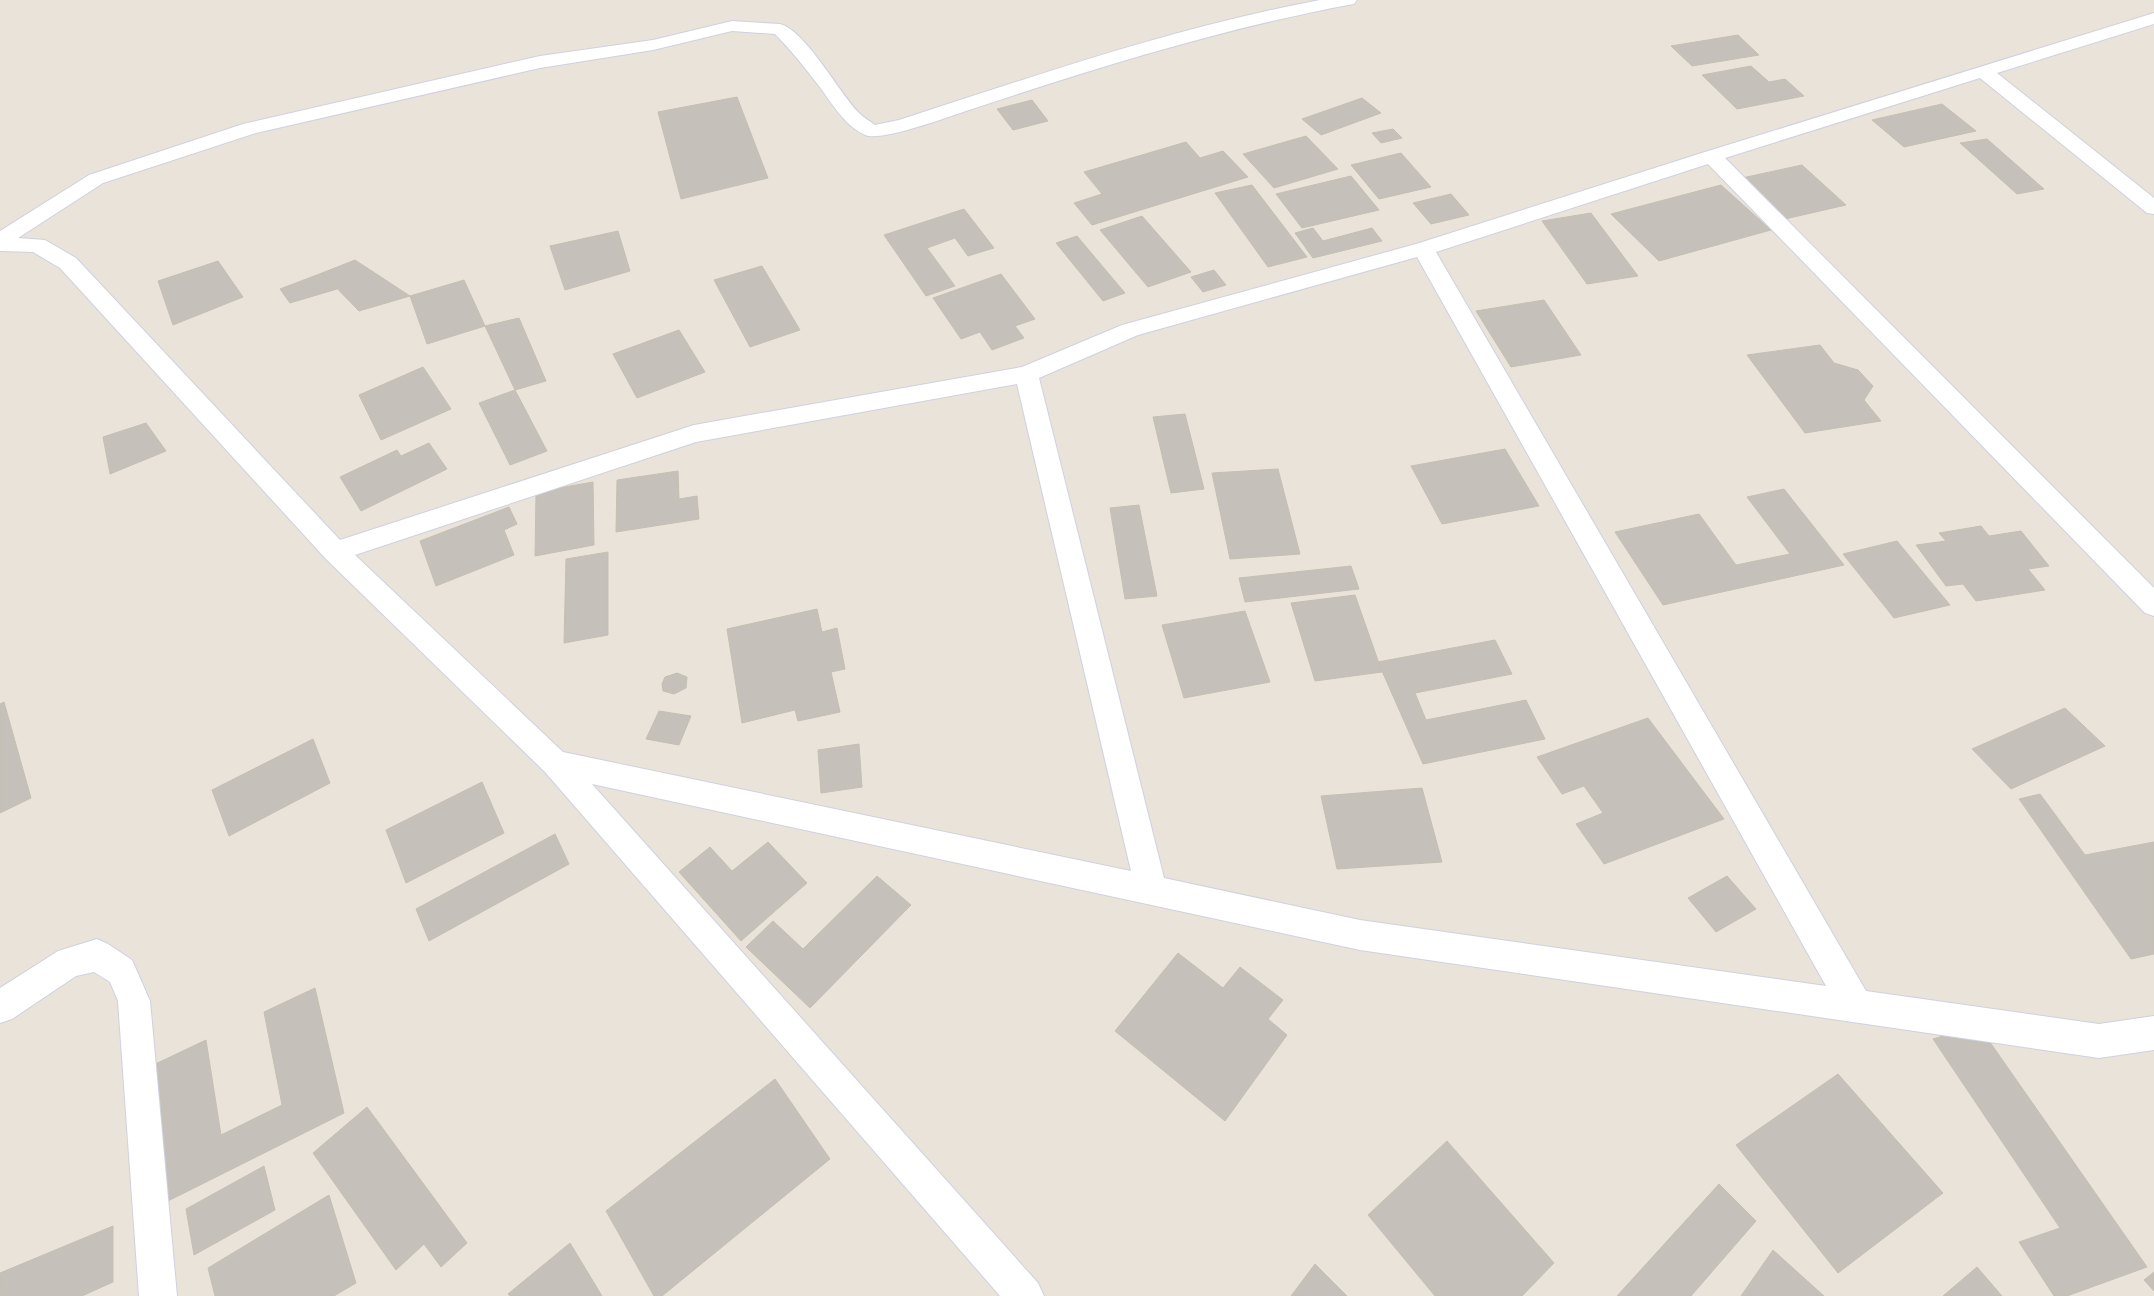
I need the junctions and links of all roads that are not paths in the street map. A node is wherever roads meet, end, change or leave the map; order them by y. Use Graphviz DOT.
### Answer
graph roads {
  1 [pos="1348,0"];
  2 [pos="2154,18"];
  3 [pos="1983,71"];
  4 [pos="1712,156"];
  5 [pos="2154,208"];
  6 [pos="0,240"];
  7 [pos="0,244"];
  8 [pos="1423,249"];
  9 [pos="1026,374"];
  10 [pos="335,552"];
  11 [pos="2154,605"];
  12 [pos="555,763"];
  13 [pos="1151,889"];
  14 [pos="1856,1006"];
  15 [pos="0,1007"];
  16 [pos="2154,1033"];
  17 [pos="158,1296"];
  18 [pos="1025,1296"];
  1 -- 6 [label="street"];
  2 -- 3 [label="street"];
  3 -- 4 [label="street"];
  3 -- 5 [label="street"];
  4 -- 8 [label="street"];
  4 -- 11 [label="street"];
  7 -- 10 [label="street"];
  8 -- 9 [label="street"];
  8 -- 14 [label="street"];
  9 -- 10 [label="street"];
  9 -- 13 [label="street"];
  10 -- 12 [label="street"];
  12 -- 13 [label="street"];
  12 -- 18 [label="street"];
  13 -- 14 [label="street"];
  14 -- 16 [label="street"];
  15 -- 17 [label="street"];
}
